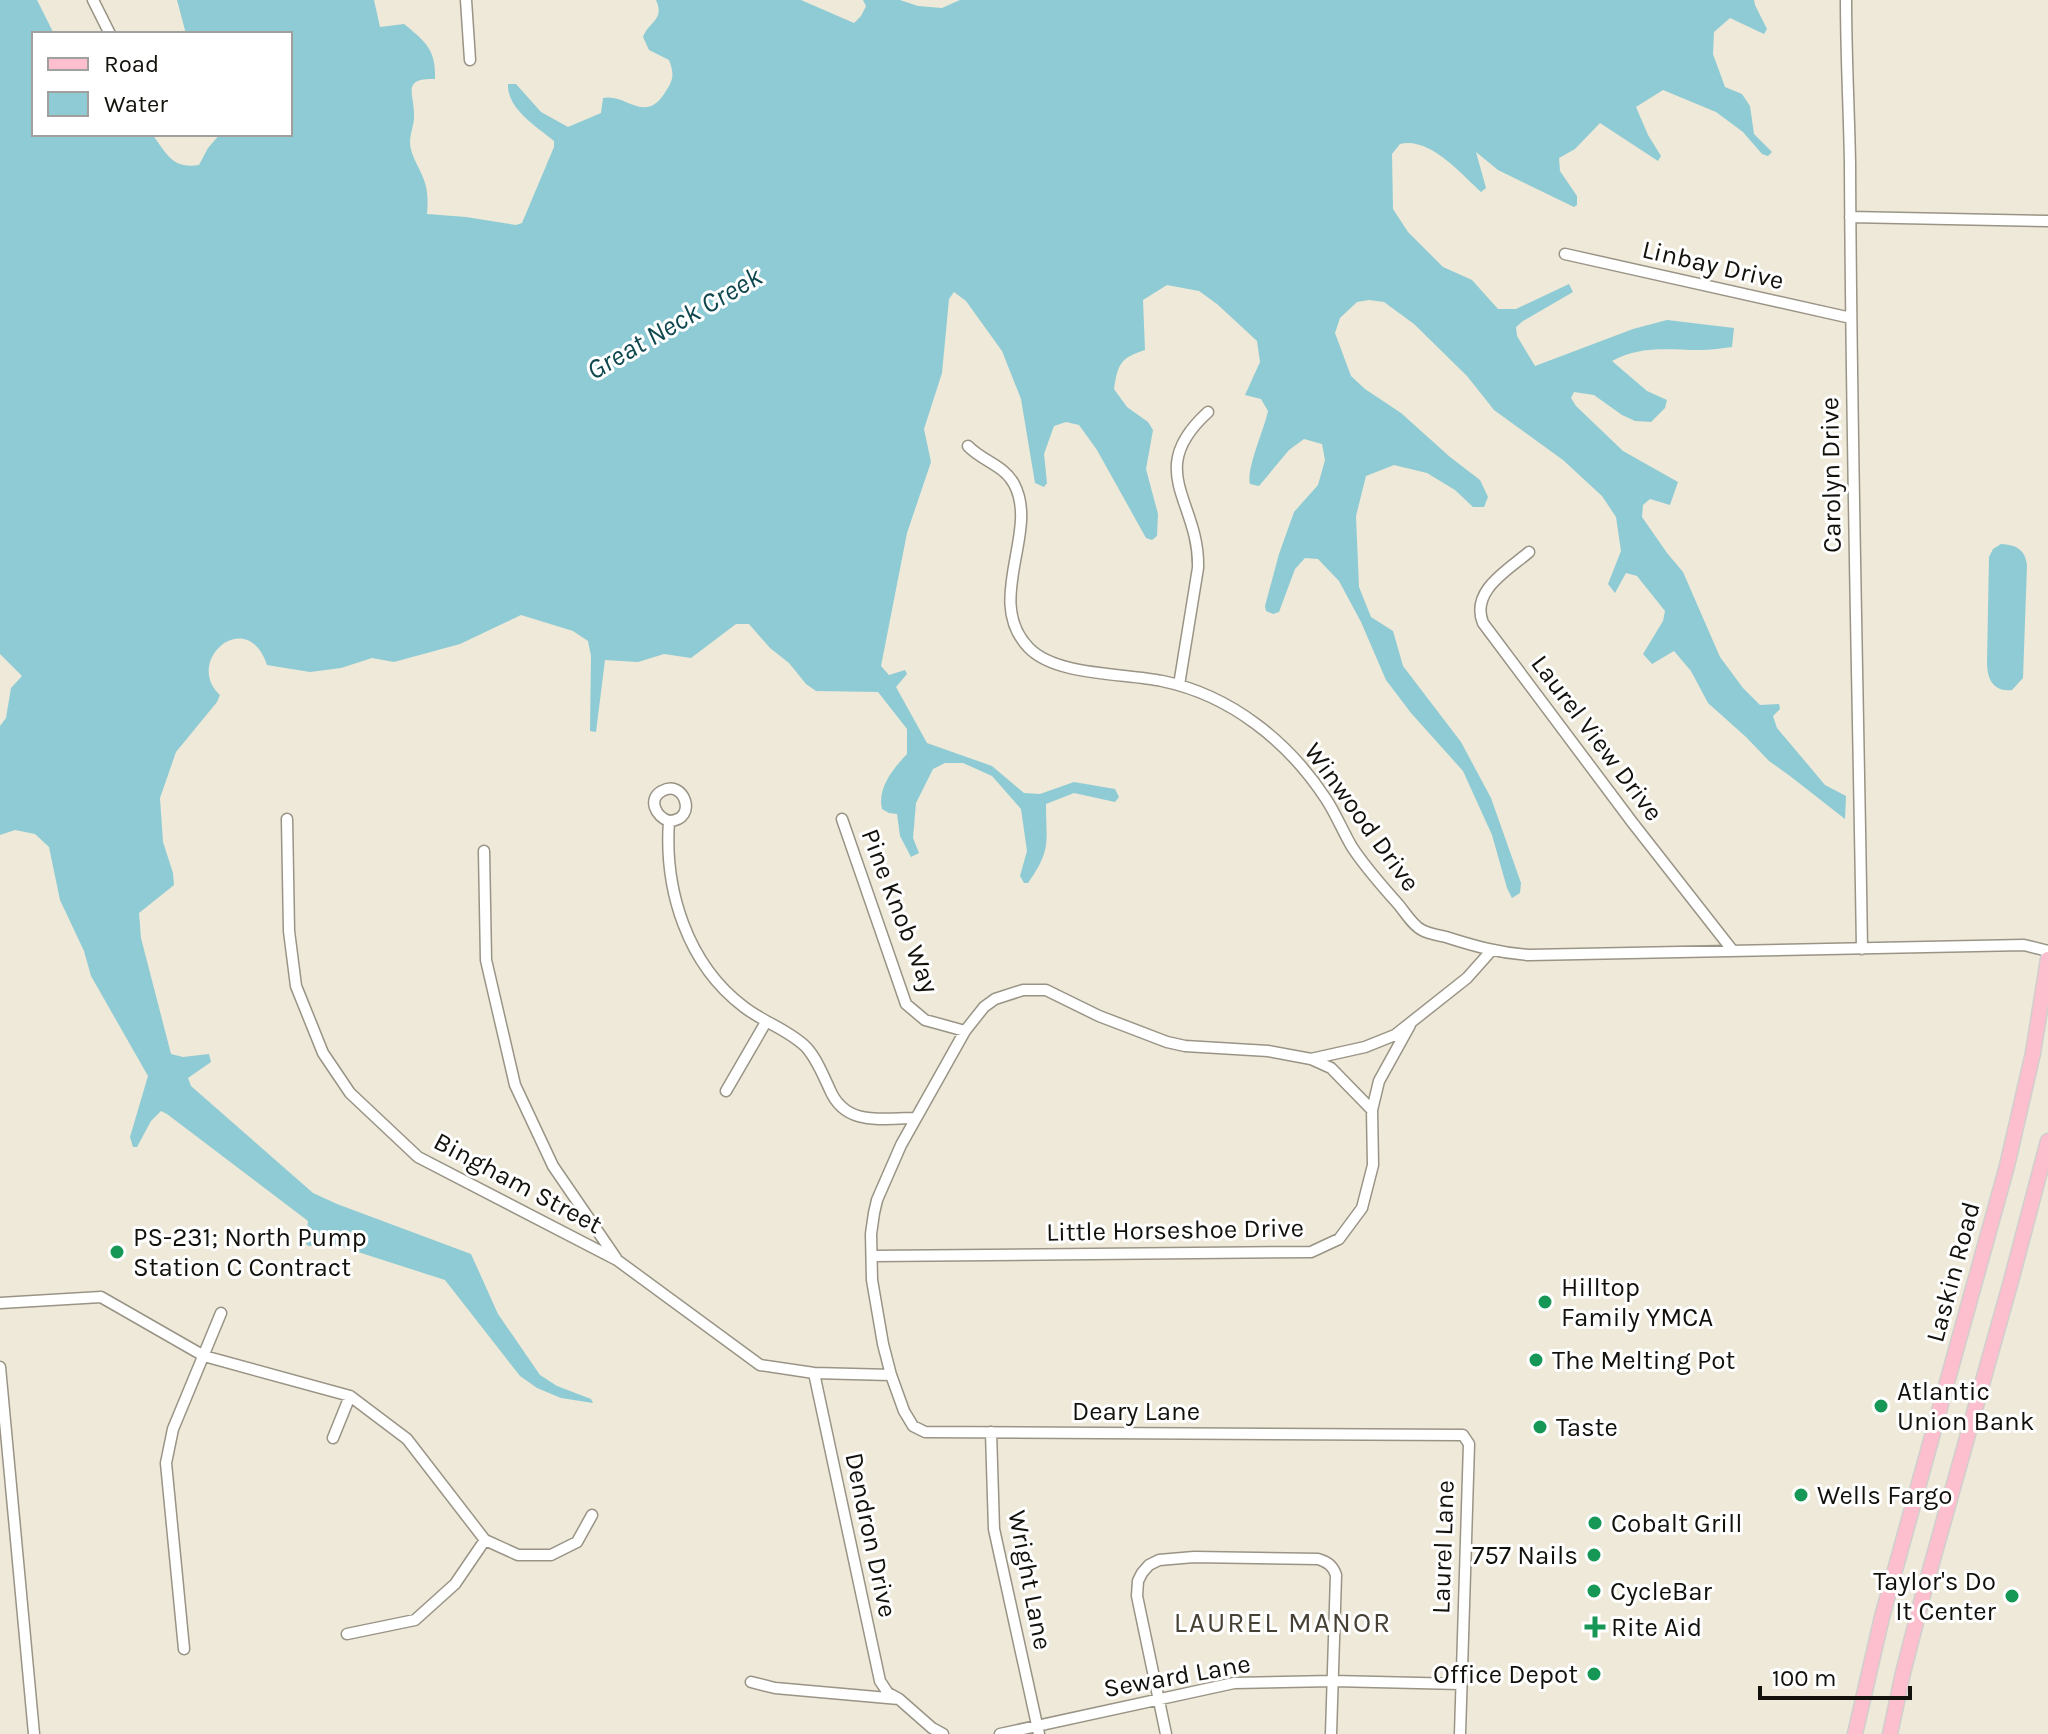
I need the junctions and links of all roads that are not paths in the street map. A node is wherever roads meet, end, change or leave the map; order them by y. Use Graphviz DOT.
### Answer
graph roads {
  1 [pos="93,0"];
  2 [pos="466,0"];
  3 [pos="1846,0"];
  4 [pos="109,32"];
  5 [pos="470,60"];
  6 [pos="1850,217"];
  7 [pos="2048,221"];
  8 [pos="1565,254"];
  9 [pos="1851,318"];
  10 [pos="1208,412"];
  11 [pos="968,446"];
  12 [pos="1529,552"];
  13 [pos="1179,685"];
  14 [pos="287,819"];
  15 [pos="842,819"];
  16 [pos="669,821"];
  17 [pos="484,851"];
  18 [pos="1862,949"];
  19 [pos="1491,951"];
  20 [pos="1733,951"];
  21 [pos="2048,951"];
  22 [pos="2048,959"];
  23 [pos="766,1022"];
  24 [pos="1411,1024"];
  25 [pos="965,1031"];
  26 [pos="1311,1059"];
  27 [pos="726,1091"];
  28 [pos="1372,1110"];
  29 [pos="916,1118"];
  30 [pos="2048,1141"];
  31 [pos="872,1256"];
  32 [pos="617,1260"];
  33 [pos="0,1303"];
  34 [pos="221,1313"];
  35 [pos="204,1356"];
  36 [pos="0,1367"];
  37 [pos="814,1373"];
  38 [pos="891,1375"];
  39 [pos="350,1396"];
  40 [pos="991,1432"];
  41 [pos="1392,1433"];
  42 [pos="333,1438"];
  43 [pos="592,1515"];
  44 [pos="485,1540"];
  45 [pos="347,1634"];
  46 [pos="184,1649"];
  47 [pos="1333,1681"];
  48 [pos="751,1682"];
  49 [pos="1461,1684"];
  50 [pos="899,1699"];
  51 [pos="1158,1699"];
  52 [pos="1038,1730"];
  53 [pos="34,1734"];
  54 [pos="943,1734"];
  55 [pos="1000,1734"];
  56 [pos="1166,1734"];
  57 [pos="1331,1734"];
  58 [pos="1460,1734"];
  59 [pos="1855,1734"];
  60 [pos="1890,1734"];
  1 -- 4 [label="street"];
  2 -- 5 [label="street"];
  3 -- 6 [label="street, Carolyn Drive"];
  6 -- 7 [label="street"];
  6 -- 9 [label="street, Carolyn Drive"];
  8 -- 9 [label="street, Linbay Drive"];
  9 -- 18 [label="street, Carolyn Drive"];
  10 -- 13 [label="street"];
  11 -- 13 [label="street, Winwood Drive"];
  12 -- 20 [label="street, Laurel View Drive"];
  13 -- 19 [label="street, Winwood Drive"];
  14 -- 32 [label="street, Bingham Street"];
  15 -- 25 [label="street, Pine Knob Way"];
  16 -- 23 [label="street"];
  17 -- 32 [label="street"];
  18 -- 20 [label="street, Winwood Drive"];
  18 -- 21 [label="street, Winwood Drive"];
  19 -- 20 [label="street, Winwood Drive"];
  19 -- 24 [label="street"];
  22 -- 59 [label="main road, Laskin Road"];
  23 -- 27 [label="street"];
  23 -- 29 [label="street"];
  24 -- 26 [label="street"];
  24 -- 28 [label="street, Little Horseshoe Drive"];
  25 -- 26 [label="street"];
  25 -- 29 [label="street"];
  26 -- 28 [label="street"];
  28 -- 31 [label="street, Little Horseshoe Drive"];
  29 -- 31 [label="street"];
  30 -- 60 [label="main road"];
  31 -- 38 [label="street"];
  32 -- 37 [label="street, Bingham Street"];
  33 -- 35 [label="street"];
  34 -- 35 [label="street"];
  35 -- 39 [label="street"];
  35 -- 46 [label="street"];
  36 -- 53 [label="street"];
  37 -- 38 [label="street, Bingham Street"];
  37 -- 50 [label="street, Dendron Drive"];
  38 -- 40 [label="street, Deary Lane"];
  39 -- 42 [label="street"];
  39 -- 44 [label="street"];
  40 -- 41 [label="street, Deary Lane"];
  40 -- 52 [label="street, Wright Lane"];
  41 -- 49 [label="street, Laurel Lane"];
  43 -- 44 [label="street"];
  44 -- 45 [label="street"];
  47 -- 49 [label="street, Seward Lane"];
  47 -- 51 [label="street, Seward Lane"];
  47 -- 51 [label="street"];
  47 -- 57 [label="street"];
  48 -- 50 [label="street"];
  49 -- 58 [label="street, Laurel Lane"];
  50 -- 54 [label="street, Dendron Drive"];
  51 -- 52 [label="street, Seward Lane"];
  51 -- 56 [label="street"];
  52 -- 55 [label="street, Seward Lane"];
}
